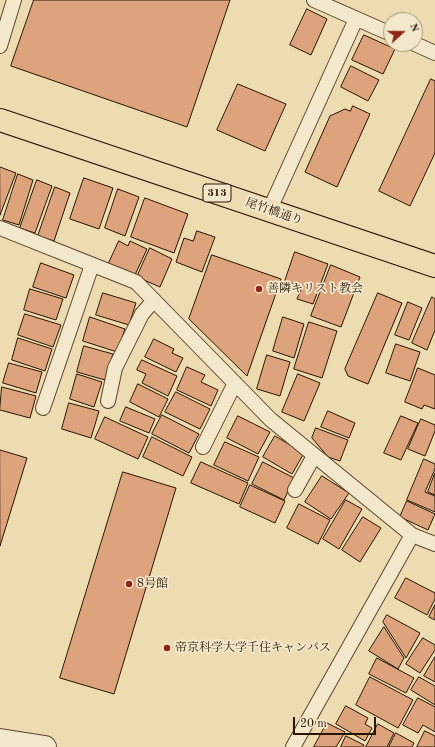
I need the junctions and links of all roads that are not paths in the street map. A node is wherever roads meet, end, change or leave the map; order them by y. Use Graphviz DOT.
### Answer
graph roads {
  1 [pos="14,0"];
  2 [pos="314,0"];
  3 [pos="356,19"];
  4 [pos="383,31"];
  5 [pos="0,46"];
  6 [pos="423,48"];
  7 [pos="435,53"];
  8 [pos="0,120"];
  9 [pos="269,210"];
  10 [pos="0,228"];
  11 [pos="92,265"];
  12 [pos="435,266"];
  13 [pos="154,300"];
  14 [pos="235,383"];
  15 [pos="108,401"];
  16 [pos="43,408"];
  17 [pos="203,446"];
  18 [pos="314,456"];
  19 [pos="295,490"];
  20 [pos="412,534"];
  21 [pos="435,544"];
  22 [pos="0,740"];
  23 [pos="45,747"];
  24 [pos="293,747"];
  1 -- 5 [label="lane"];
  2 -- 3 [label="lane"];
  3 -- 4 [label="lane"];
  3 -- 9 [label="lane"];
  6 -- 7 [label="lane"];
  8 -- 9 [label="main road, 尾竹橋通り / 313"];
  9 -- 12 [label="main road, 尾竹橋通り / 313"];
  10 -- 11 [label="lane"];
  11 -- 13 [label="lane"];
  11 -- 16 [label="lane"];
  13 -- 14 [label="lane"];
  13 -- 15 [label="lane"];
  14 -- 17 [label="lane"];
  14 -- 18 [label="lane"];
  18 -- 19 [label="lane"];
  18 -- 20 [label="lane"];
  20 -- 21 [label="lane"];
  20 -- 24 [label="lane"];
  22 -- 23 [label="street"];
}
